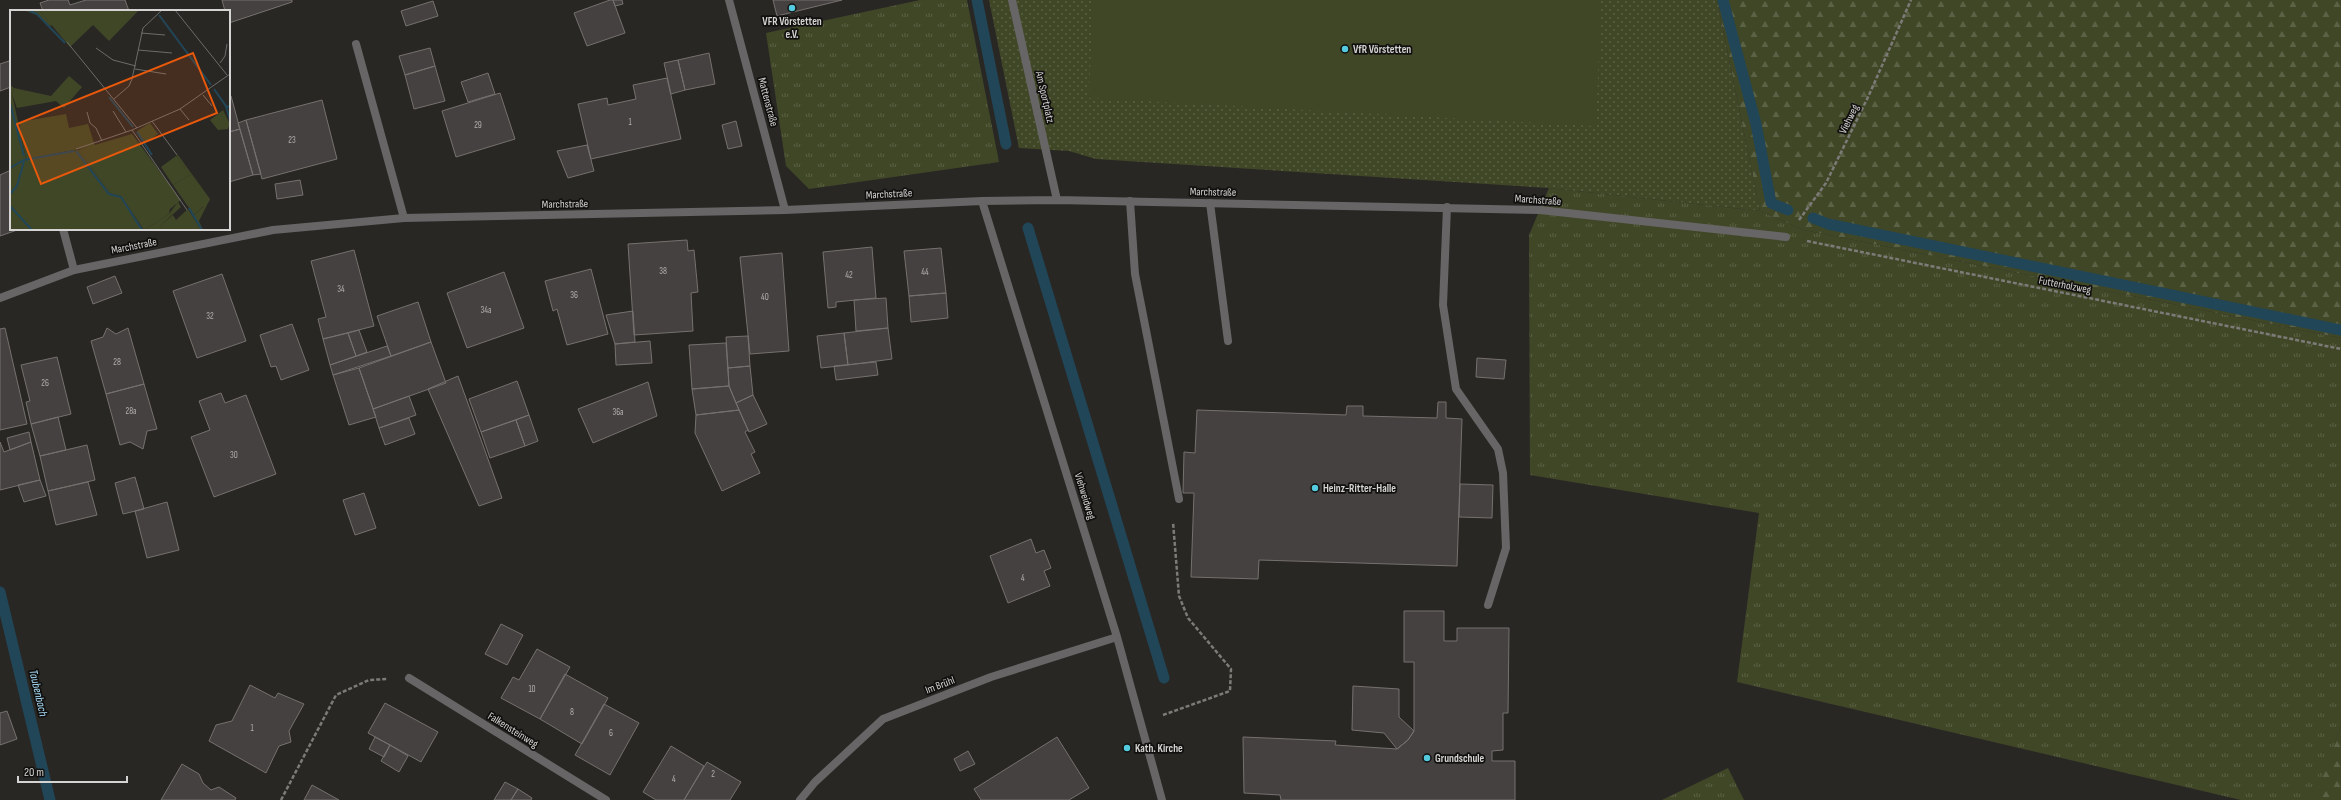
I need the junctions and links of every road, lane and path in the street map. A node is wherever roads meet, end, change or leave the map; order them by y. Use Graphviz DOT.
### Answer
graph roads {
  1 [pos="729,0"];
  2 [pos="1012,0"];
  3 [pos="1912,0"];
  4 [pos="356,44"];
  5 [pos="1057,200"];
  6 [pos="982,201"];
  7 [pos="1130,201"];
  8 [pos="1210,203"];
  9 [pos="1447,207"];
  10 [pos="785,210"];
  11 [pos="404,218"];
  12 [pos="63,230"];
  13 [pos="1786,237"];
  14 [pos="74,270"];
  15 [pos="0,298"];
  16 [pos="1228,341"];
  17 [pos="2341,349"];
  18 [pos="1179,500"];
  19 [pos="1488,605"];
  20 [pos="1117,637"];
  21 [pos="409,678"];
  22 [pos="1138,719"];
  23 [pos="281,800"];
  24 [pos="606,800"];
  25 [pos="800,800"];
  26 [pos="1162,800"];
  1 -- 10 [label="street, Mattenstraße"];
  2 -- 5 [label="street, Am Sportplatz"];
  3 -- 13 [label="path, Viehweg"];
  4 -- 11 [label="street"];
  5 -- 6 [label="street, Marchstraße"];
  5 -- 7 [label="street, Marchstraße"];
  6 -- 10 [label="street, Marchstraße"];
  6 -- 20 [label="street, Viehweidweg"];
  7 -- 8 [label="street, Marchstraße"];
  7 -- 18 [label="street"];
  8 -- 9 [label="street, Marchstraße"];
  8 -- 16 [label="street"];
  9 -- 13 [label="street, Marchstraße"];
  9 -- 19 [label="street"];
  10 -- 11 [label="street, Marchstraße"];
  11 -- 14 [label="street, Marchstraße"];
  12 -- 14 [label="street"];
  13 -- 17 [label="path, Futterholzweg"];
  14 -- 15 [label="street, Marchstraße"];
  18 -- 22 [label="path"];
  20 -- 22 [label="street, Viehweidweg"];
  20 -- 25 [label="street, Im Brühl"];
  21 -- 23 [label="path"];
  21 -- 24 [label="street, Falkensteinweg"];
  22 -- 26 [label="street, Viehweidweg"];
}
